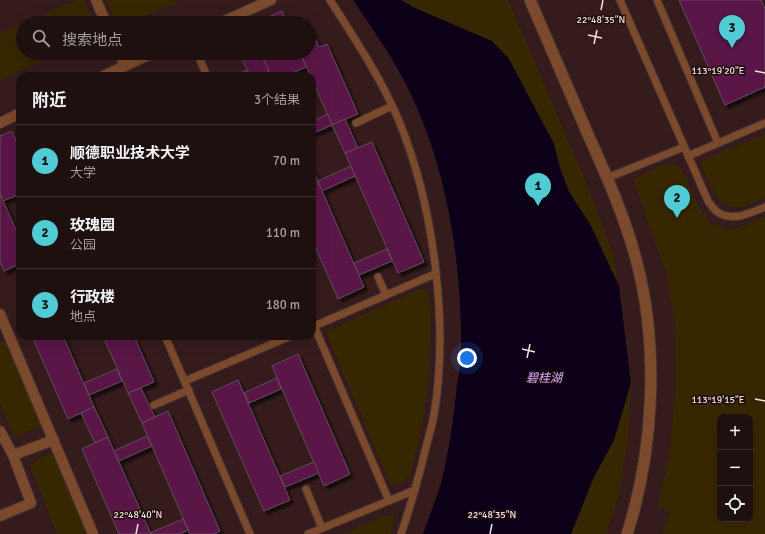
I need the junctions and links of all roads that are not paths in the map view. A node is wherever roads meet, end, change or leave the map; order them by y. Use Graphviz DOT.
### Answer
graph roads {
  1 [pos="96,0"];
  2 [pos="271,0"];
  3 [pos="330,0"];
  4 [pos="530,0"];
  5 [pos="620,0"];
  6 [pos="657,0"];
  7 [pos="256,3"];
  8 [pos="103,16"];
  9 [pos="233,16"];
  10 [pos="122,60"];
  11 [pos="137,60"];
  12 [pos="200,60"];
  13 [pos="124,66"];
  14 [pos="111,72"];
  15 [pos="205,72"];
  16 [pos="392,106"];
  17 [pos="16,116"];
  18 [pos="0,122"];
  19 [pos="356,123"];
  20 [pos="765,123"];
  21 [pos="718,143"];
  22 [pos="684,147"];
  23 [pos="688,156"];
  24 [pos="607,178"];
  25 [pos="765,207"];
  26 [pos="435,274"];
  27 [pos="378,277"];
  28 [pos="386,295"];
  29 [pos="0,314"];
  30 [pos="316,324"];
  31 [pos="316,332"];
  32 [pos="4,336"];
  33 [pos="167,340"];
  34 [pos="282,340"];
  35 [pos="185,382"];
  36 [pos="189,390"];
  37 [pos="154,405"];
  38 [pos="0,431"];
  39 [pos="54,440"];
  40 [pos="14,456"];
  41 [pos="306,488"];
  42 [pos="415,490"];
  43 [pos="389,501"];
  44 [pos="0,516"];
  45 [pos="322,528"];
  46 [pos="93,534"];
  47 [pos="250,534"];
  48 [pos="308,534"];
  49 [pos="401,534"];
  50 [pos="627,534"];
  1 -- 8 [label="street"];
  2 -- 7 [label="street"];
  3 -- 16 [label="lane"];
  4 -- 24 [label="street"];
  5 -- 22 [label="lane"];
  6 -- 21 [label="lane"];
  7 -- 9 [label="street"];
  10 -- 13 [label="street"];
  11 -- 13 [label="street"];
  12 -- 15 [label="lane"];
  13 -- 14 [label="street"];
  16 -- 19 [label="lane"];
  16 -- 26 [label="lane"];
  17 -- 18 [label="street"];
  20 -- 21 [label="lane"];
  21 -- 23 [label="lane"];
  22 -- 23 [label="lane"];
  22 -- 24 [label="lane"];
  23 -- 25 [label="lane"];
  24 -- 50 [label="street"];
  26 -- 28 [label="lane"];
  26 -- 42 [label="lane"];
  27 -- 28 [label="lane"];
  28 -- 30 [label="lane"];
  29 -- 32 [label="street"];
  31 -- 43 [label="lane"];
  32 -- 39 [label="street"];
  33 -- 35 [label="lane"];
  34 -- 35 [label="lane"];
  35 -- 36 [label="lane"];
  36 -- 37 [label="lane"];
  36 -- 47 [label="lane"];
  38 -- 40 [label="street"];
  39 -- 40 [label="street"];
  39 -- 46 [label="street"];
  40 -- 44 [label="street"];
  41 -- 45 [label="lane"];
  42 -- 43 [label="lane"];
  42 -- 49 [label="lane"];
  43 -- 45 [label="lane"];
  45 -- 48 [label="lane"];
}
